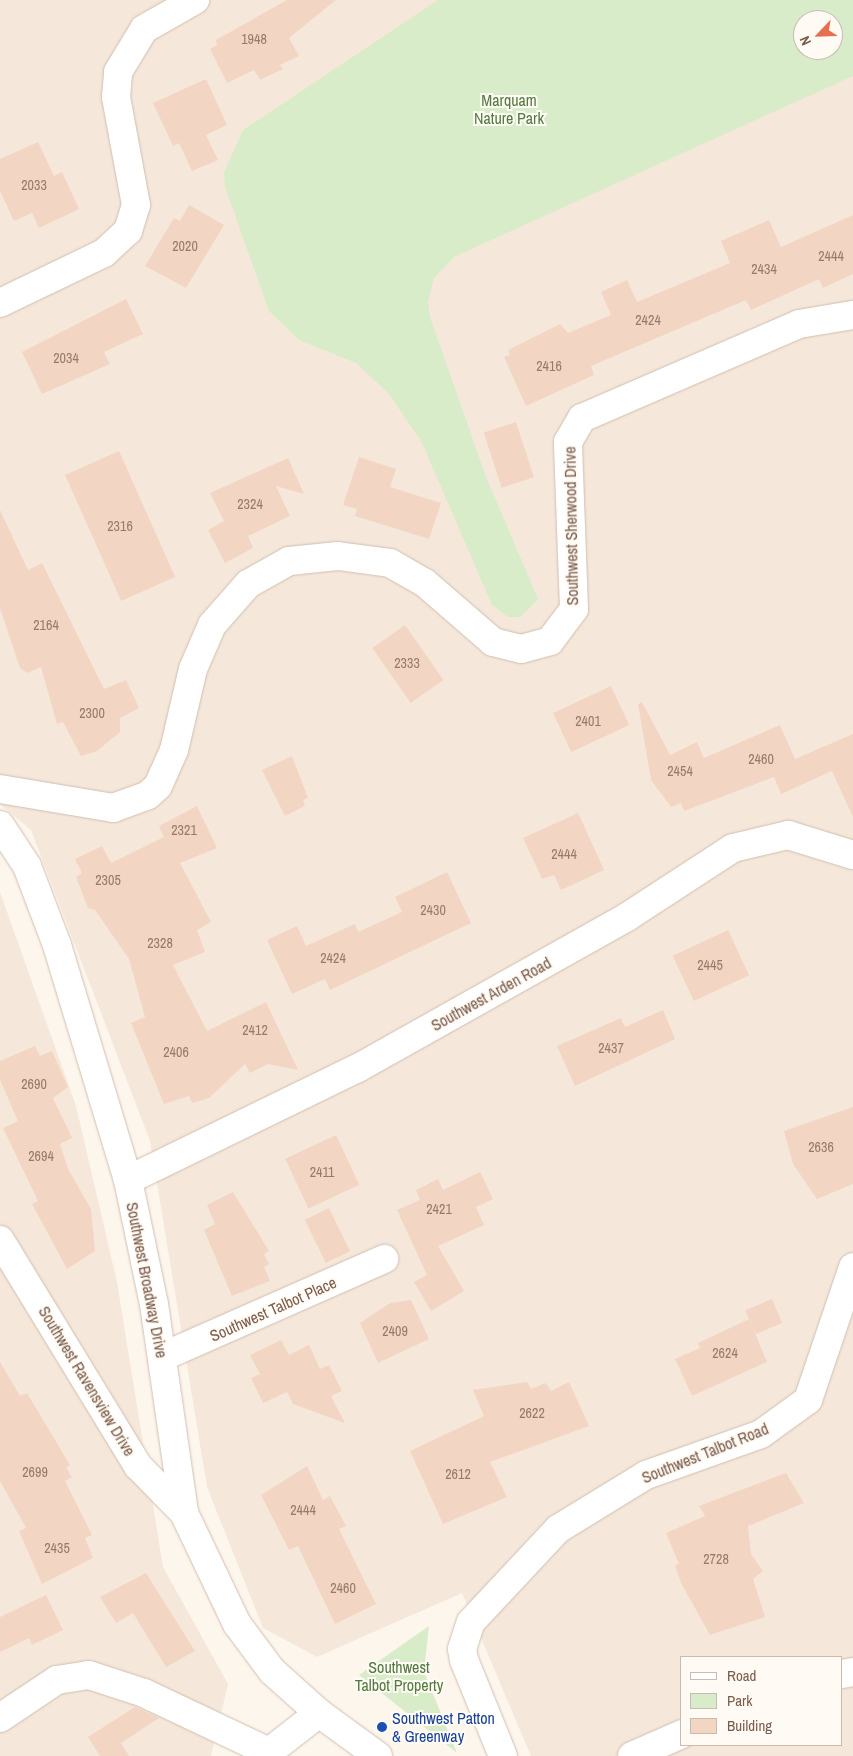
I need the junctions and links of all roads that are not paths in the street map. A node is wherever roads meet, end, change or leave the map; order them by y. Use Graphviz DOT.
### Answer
graph roads {
  1 [pos="195,0"];
  2 [pos="0,303"];
  3 [pos="853,315"];
  4 [pos="0,790"];
  5 [pos="0,825"];
  6 [pos="853,855"];
  7 [pos="128,1180"];
  8 [pos="0,1240"];
  9 [pos="384,1259"];
  10 [pos="853,1267"];
  11 [pos="162,1357"];
  12 [pos="184,1513"];
  13 [pos="320,1713"];
  14 [pos="0,1718"];
  15 [pos="680,1735"];
  16 [pos="267,1754"];
  17 [pos="378,1756"];
  18 [pos="504,1756"];
  19 [pos="632,1756"];
  1 -- 2 [label="street"];
  3 -- 4 [label="street, Southwest Sherwood Drive"];
  5 -- 7 [label="street, Southwest Broadway Drive"];
  6 -- 7 [label="street, Southwest Arden Road"];
  7 -- 11 [label="street, Southwest Broadway Drive"];
  8 -- 12 [label="street, Southwest Ravensview Drive"];
  9 -- 11 [label="street, Southwest Talbot Place"];
  10 -- 18 [label="street, Southwest Talbot Road"];
  11 -- 12 [label="street, Southwest Broadway Drive"];
  12 -- 13 [label="street, Southwest Broadway Drive"];
  13 -- 16 [label="street"];
  13 -- 17 [label="street, Southwest Broadway Drive"];
  14 -- 16 [label="street"];
  15 -- 19 [label="street"];
}
